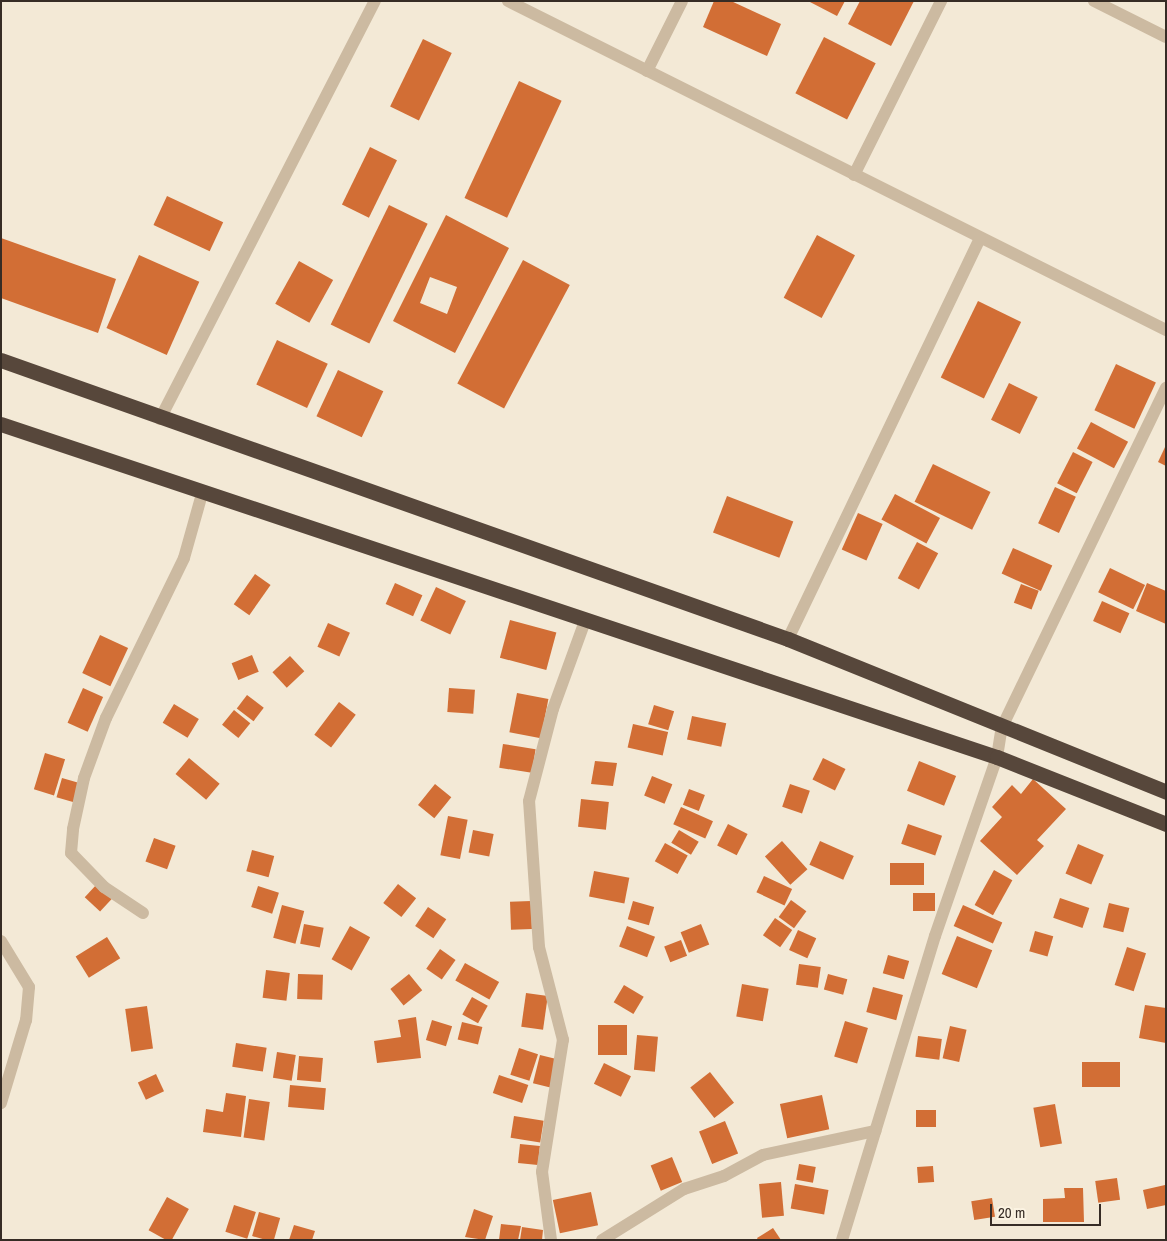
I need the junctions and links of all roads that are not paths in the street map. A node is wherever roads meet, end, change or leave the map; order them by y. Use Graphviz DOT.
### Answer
graph roads {
  1 [pos="375,1"];
  2 [pos="508,1"];
  3 [pos="682,1"];
  4 [pos="941,1"];
  5 [pos="1094,1"];
  6 [pos="1166,37"];
  7 [pos="647,71"];
  8 [pos="854,176"];
  9 [pos="980,239"];
  10 [pos="1166,330"];
  11 [pos="1,360"];
  12 [pos="1166,387"];
  13 [pos="160,419"];
  14 [pos="1,424"];
  15 [pos="202,494"];
  16 [pos="585,621"];
  17 [pos="788,639"];
  18 [pos="1002,727"];
  19 [pos="997,757"];
  20 [pos="1166,792"];
  21 [pos="1166,824"];
  22 [pos="143,913"];
  23 [pos="1,941"];
  24 [pos="1,1102"];
  25 [pos="875,1131"];
  26 [pos="551,1240"];
  27 [pos="602,1240"];
  28 [pos="842,1240"];
  1 -- 13 [label="street"];
  2 -- 7 [label="street"];
  3 -- 7 [label="street"];
  4 -- 8 [label="street"];
  5 -- 6 [label="street"];
  7 -- 8 [label="street"];
  8 -- 9 [label="street"];
  9 -- 10 [label="street"];
  9 -- 17 [label="street"];
  11 -- 13 [label="highway"];
  12 -- 18 [label="street"];
  13 -- 17 [label="highway"];
  14 -- 15 [label="highway"];
  15 -- 16 [label="highway"];
  15 -- 22 [label="street"];
  16 -- 19 [label="highway"];
  16 -- 26 [label="street"];
  17 -- 18 [label="highway"];
  18 -- 19 [label="street"];
  18 -- 20 [label="highway"];
  19 -- 21 [label="highway"];
  19 -- 25 [label="street"];
  23 -- 24 [label="street"];
  25 -- 27 [label="street"];
  25 -- 28 [label="street"];
}
